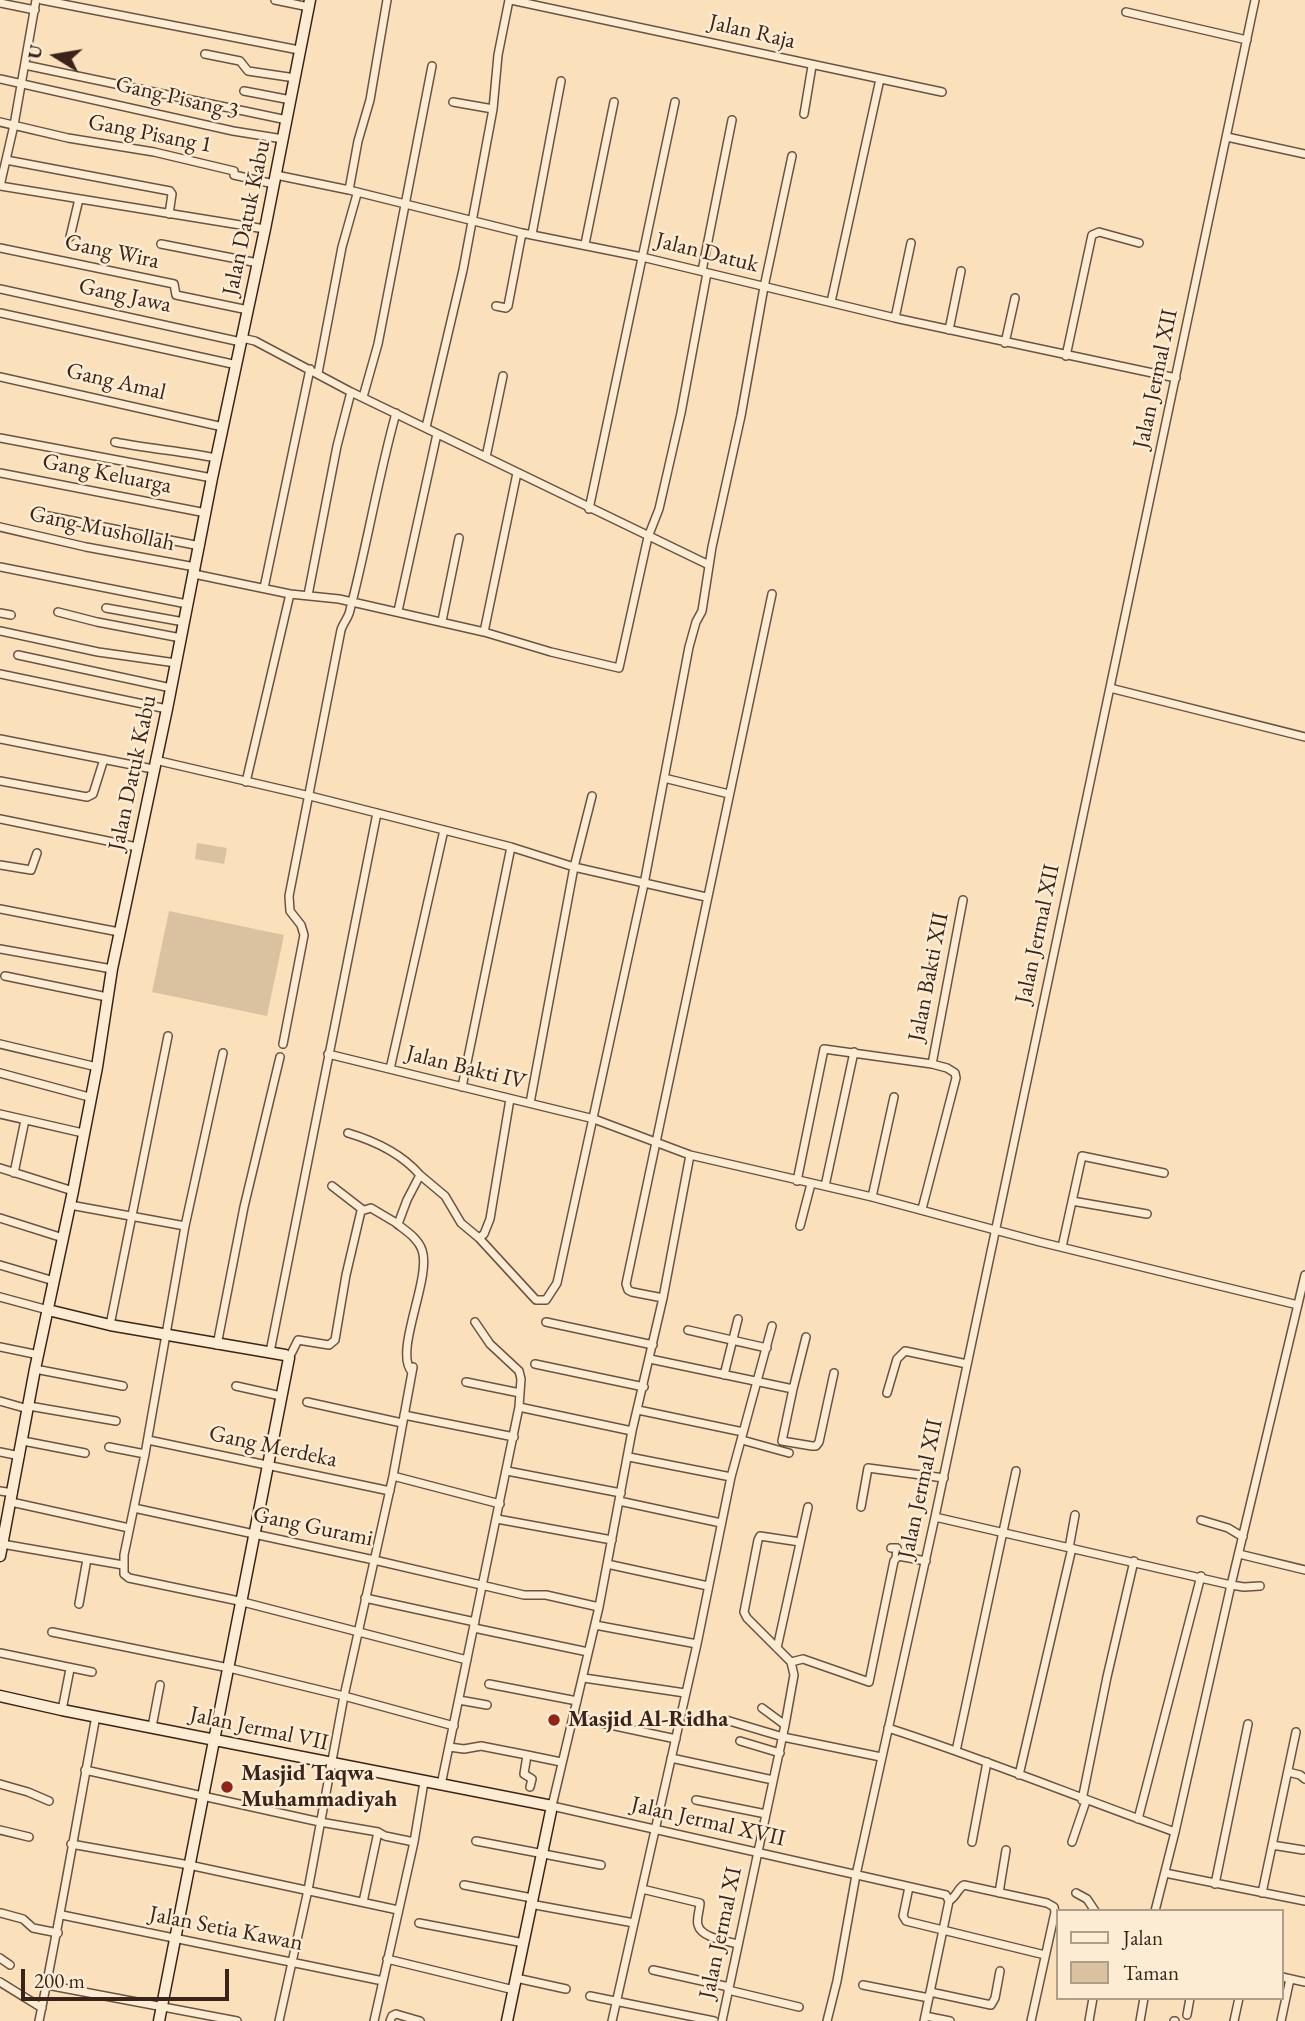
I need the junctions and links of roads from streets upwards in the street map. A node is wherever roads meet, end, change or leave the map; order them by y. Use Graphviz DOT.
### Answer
graph roads {
  1 [pos="39,0"];
  2 [pos="275,0"];
  3 [pos="387,0"];
  4 [pos="515,0"];
  5 [pos="1255,0"];
  6 [pos="0,3"];
  7 [pos="310,3"];
  8 [pos="35,10"];
  9 [pos="1126,12"];
  10 [pos="1247,40"];
  11 [pos="299,50"];
  12 [pos="205,54"];
  13 [pos="25,65"];
  14 [pos="432,66"];
  15 [pos="812,69"];
  16 [pos="295,78"];
  17 [pos="0,79"];
  18 [pos="880,79"];
  19 [pos="561,81"];
  20 [pos="21,83"];
  21 [pos="244,91"];
  22 [pos="942,92"];
  23 [pos="291,100"];
  24 [pos="453,102"];
  25 [pos="614,102"];
  26 [pos="674,103"];
  27 [pos="493,109"];
  28 [pos="804,114"];
  29 [pos="287,120"];
  30 [pos="732,120"];
  31 [pos="0,122"];
  32 [pos="14,125"];
  33 [pos="1227,137"];
  34 [pos="283,139"];
  35 [pos="1305,155"];
  36 [pos="792,156"];
  37 [pos="6,160"];
  38 [pos="275,180"];
  39 [pos="0,186"];
  40 [pos="349,190"];
  41 [pos="357,194"];
  42 [pos="79,199"];
  43 [pos="406,204"];
  44 [pos="169,214"];
  45 [pos="470,220"];
  46 [pos="265,229"];
  47 [pos="522,233"];
  48 [pos="532,234"];
  49 [pos="70,237"];
  50 [pos="911,243"];
  51 [pos="1139,243"];
  52 [pos="161,244"];
  53 [pos="585,244"];
  54 [pos="0,248"];
  55 [pos="642,257"];
  56 [pos="258,263"];
  57 [pos="961,271"];
  58 [pos="704,272"];
  59 [pos="764,286"];
  60 [pos="0,289"];
  61 [pos="1015,298"];
  62 [pos="831,302"];
  63 [pos="496,306"];
  64 [pos="248,310"];
  65 [pos="0,313"];
  66 [pos="895,318"];
  67 [pos="950,330"];
  68 [pos="245,339"];
  69 [pos="1005,343"];
  70 [pos="1066,356"];
  71 [pos="237,365"];
  72 [pos="314,371"];
  73 [pos="503,376"];
  74 [pos="0,377"];
  75 [pos="1175,378"];
  76 [pos="351,392"];
  77 [pos="363,397"];
  78 [pos="396,412"];
  79 [pos="223,427"];
  80 [pos="426,427"];
  81 [pos="437,434"];
  82 [pos="0,438"];
  83 [pos="115,442"];
  84 [pos="486,457"];
  85 [pos="216,458"];
  86 [pos="0,473"];
  87 [pos="517,473"];
  88 [pos="212,478"];
  89 [pos="589,509"];
  90 [pos="206,513"];
  91 [pos="38,514"];
  92 [pos="0,527"];
  93 [pos="648,537"];
  94 [pos="459,538"];
  95 [pos="200,546"];
  96 [pos="709,565"];
  97 [pos="0,567"];
  98 [pos="199,573"];
  99 [pos="264,588"];
  100 [pos="290,594"];
  101 [pos="772,594"];
  102 [pos="308,595"];
  103 [pos="351,601"];
  104 [pos="187,604"];
  105 [pos="106,608"];
  106 [pos="398,611"];
  107 [pos="58,612"];
  108 [pos="0,613"];
  109 [pos="11,615"];
  110 [pos="442,621"];
  111 [pos="184,622"];
  112 [pos="0,631"];
  113 [pos="484,632"];
  114 [pos="181,638"];
  115 [pos="18,655"];
  116 [pos="176,663"];
  117 [pos="0,674"];
  118 [pos="171,688"];
  119 [pos="1110,688"];
  120 [pos="167,709"];
  121 [pos="1305,737"];
  122 [pos="0,739"];
  123 [pos="104,759"];
  124 [pos="154,765"];
  125 [pos="664,778"];
  126 [pos="0,781"];
  127 [pos="246,782"];
  128 [pos="729,794"];
  129 [pos="310,796"];
  130 [pos="592,796"];
  131 [pos="377,813"];
  132 [pos="0,819"];
  133 [pos="444,830"];
  134 [pos="137,847"];
  135 [pos="510,847"];
  136 [pos="37,853"];
  137 [pos="0,865"];
  138 [pos="574,867"];
  139 [pos="644,884"];
  140 [pos="706,897"];
  141 [pos="964,900"];
  142 [pos="0,909"];
  143 [pos="120,932"];
  144 [pos="0,949"];
  145 [pos="112,969"];
  146 [pos="5,976"];
  147 [pos="107,997"];
  148 [pos="168,1036"];
  149 [pos="0,1044"];
  150 [pos="283,1044"];
  151 [pos="854,1052"];
  152 [pos="223,1053"];
  153 [pos="328,1055"];
  154 [pos="280,1057"];
  155 [pos="932,1065"];
  156 [pos="97,1067"];
  157 [pos="390,1069"];
  158 [pos="0,1073"];
  159 [pos="463,1087"];
  160 [pos="89,1097"];
  161 [pos="894,1097"];
  162 [pos="510,1099"];
  163 [pos="530,1104"];
  164 [pos="0,1114"];
  165 [pos="594,1119"];
  166 [pos="25,1120"];
  167 [pos="83,1133"];
  168 [pos="348,1133"];
  169 [pos="656,1140"];
  170 [pos="690,1155"];
  171 [pos="0,1168"];
  172 [pos="1164,1172"];
  173 [pos="14,1173"];
  174 [pos="420,1175"];
  175 [pos="797,1181"];
  176 [pos="811,1184"];
  177 [pos="332,1186"];
  178 [pos="825,1186"];
  179 [pos="73,1191"];
  180 [pos="872,1197"];
  181 [pos="1072,1200"];
  182 [pos="70,1205"];
  183 [pos="922,1209"];
  184 [pos="363,1210"];
  185 [pos="1147,1214"];
  186 [pos="131,1217"];
  187 [pos="0,1218"];
  188 [pos="396,1223"];
  189 [pos="185,1226"];
  190 [pos="800,1226"];
  191 [pos="996,1230"];
  192 [pos="63,1238"];
  193 [pos="479,1238"];
  194 [pos="1062,1247"];
  195 [pos="0,1265"];
  196 [pos="1305,1275"];
  197 [pos="54,1281"];
  198 [pos="0,1297"];
  199 [pos="663,1298"];
  200 [pos="1298,1305"];
  201 [pos="48,1310"];
  202 [pos="738,1320"];
  203 [pos="475,1322"];
  204 [pos="546,1322"];
  205 [pos="110,1325"];
  206 [pos="772,1326"];
  207 [pos="688,1330"];
  208 [pos="165,1335"];
  209 [pos="806,1336"];
  210 [pos="732,1341"];
  211 [pos="217,1345"];
  212 [pos="653,1345"];
  213 [pos="0,1346"];
  214 [pos="766,1348"];
  215 [pos="270,1352"];
  216 [pos="38,1355"];
  217 [pos="289,1359"];
  218 [pos="650,1359"];
  219 [pos="535,1364"];
  220 [pos="967,1364"];
  221 [pos="35,1369"];
  222 [pos="834,1373"];
  223 [pos="724,1375"];
  224 [pos="466,1381"];
  225 [pos="758,1383"];
  226 [pos="123,1385"];
  227 [pos="236,1386"];
  228 [pos="644,1387"];
  229 [pos="793,1389"];
  230 [pos="887,1393"];
  231 [pos="520,1394"];
  232 [pos="281,1396"];
  233 [pos="0,1401"];
  234 [pos="307,1402"];
  235 [pos="519,1407"];
  236 [pos="28,1408"];
  237 [pos="638,1410"];
  238 [pos="403,1419"];
  239 [pos="116,1422"];
  240 [pos="632,1431"];
  241 [pos="743,1436"];
  242 [pos="514,1437"];
  243 [pos="148,1440"];
  244 [pos="23,1441"];
  245 [pos="109,1447"];
  246 [pos="0,1452"];
  247 [pos="85,1453"];
  248 [pos="789,1453"];
  249 [pos="145,1454"];
  250 [pos="20,1456"];
  251 [pos="629,1457"];
  252 [pos="267,1466"];
  253 [pos="507,1471"];
  254 [pos="1016,1471"];
  255 [pos="393,1476"];
  256 [pos="731,1477"];
  257 [pos="944,1478"];
  258 [pos="0,1491"];
  259 [pos="390,1491"];
  260 [pos="621,1493"];
  261 [pos="12,1497"];
  262 [pos="619,1501"];
  263 [pos="500,1504"];
  264 [pos="808,1507"];
  265 [pos="861,1507"];
  266 [pos="134,1508"];
  267 [pos="1075,1516"];
  268 [pos="935,1517"];
  269 [pos="497,1519"];
  270 [pos="1201,1520"];
  271 [pos="721,1523"];
  272 [pos="129,1528"];
  273 [pos="1003,1531"];
  274 [pos="253,1534"];
  275 [pos="1243,1537"];
  276 [pos="612,1540"];
  277 [pos="800,1542"];
  278 [pos="2,1544"];
  279 [pos="891,1548"];
  280 [pos="1070,1548"];
  281 [pos="1240,1554"];
  282 [pos="0,1556"];
  283 [pos="895,1558"];
  284 [pos="87,1559"];
  285 [pos="374,1560"];
  286 [pos="926,1561"];
  287 [pos="1134,1562"];
  288 [pos="607,1564"];
  289 [pos="122,1565"];
  290 [pos="1305,1570"];
  291 [pos="1201,1576"];
  292 [pos="1231,1585"];
  293 [pos="484,1586"];
  294 [pos="708,1586"];
  295 [pos="1260,1586"];
  296 [pos="365,1598"];
  297 [pos="239,1601"];
  298 [pos="79,1604"];
  299 [pos="599,1607"];
  300 [pos="474,1625"];
  301 [pos="595,1625"];
  302 [pos="359,1631"];
  303 [pos="52,1632"];
  304 [pos="697,1644"];
  305 [pos="777,1648"];
  306 [pos="588,1652"];
  307 [pos="0,1653"];
  308 [pos="467,1660"];
  309 [pos="792,1662"];
  310 [pos="71,1668"];
  311 [pos="229,1668"];
  312 [pos="92,1672"];
  313 [pos="584,1678"];
  314 [pos="489,1684"];
  315 [pos="160,1685"];
  316 [pos="685,1693"];
  317 [pos="0,1696"];
  318 [pos="344,1696"];
  319 [pos="459,1700"];
  320 [pos="577,1701"];
  321 [pos="487,1705"];
  322 [pos="762,1708"];
  323 [pos="62,1710"];
  324 [pos="96,1716"];
  325 [pos="573,1717"];
  326 [pos="726,1720"];
  327 [pos="1248,1724"];
  328 [pos="454,1726"];
  329 [pos="785,1726"];
  330 [pos="152,1727"];
  331 [pos="888,1728"];
  332 [pos="1296,1732"];
  333 [pos="783,1737"];
  334 [pos="215,1739"];
  335 [pos="676,1740"];
  336 [pos="740,1741"];
  337 [pos="449,1747"];
  338 [pos="956,1751"];
  339 [pos="780,1753"];
  340 [pos="527,1755"];
  341 [pos="881,1757"];
  342 [pos="671,1758"];
  343 [pos="561,1762"];
  344 [pos="987,1762"];
  345 [pos="332,1763"];
  346 [pos="85,1770"];
  347 [pos="1288,1772"];
  348 [pos="1019,1775"];
  349 [pos="1305,1779"];
  350 [pos="774,1780"];
  351 [pos="424,1782"];
  352 [pos="0,1784"];
  353 [pos="441,1785"];
  354 [pos="530,1787"];
  355 [pos="202,1796"];
  356 [pos="696,1800"];
  357 [pos="1084,1800"];
  358 [pos="49,1801"];
  359 [pos="552,1806"];
  360 [pos="766,1814"];
  361 [pos="1138,1819"];
  362 [pos="320,1822"];
  363 [pos="0,1830"];
  364 [pos="655,1830"];
  365 [pos="377,1832"];
  366 [pos="1175,1832"];
  367 [pos="29,1837"];
  368 [pos="476,1841"];
  369 [pos="414,1842"];
  370 [pos="972,1842"];
  371 [pos="1073,1842"];
  372 [pos="71,1844"];
  373 [pos="1272,1845"];
  374 [pos="1006,1850"];
  375 [pos="1303,1850"];
  376 [pos="541,1852"];
  377 [pos="757,1853"];
  378 [pos="189,1865"];
  379 [pos="601,1865"];
  380 [pos="1165,1873"];
  381 [pos="856,1875"];
  382 [pos="1215,1884"];
  383 [pos="464,1885"];
  384 [pos="909,1887"];
  385 [pos="642,1889"];
  386 [pos="308,1890"];
  387 [pos="1262,1892"];
  388 [pos="999,1893"];
  389 [pos="1076,1893"];
  390 [pos="531,1901"];
  391 [pos="949,1901"];
  392 [pos="1305,1901"];
  393 [pos="363,1902"];
  394 [pos="1094,1909"];
  395 [pos="1156,1909"];
  396 [pos="398,1910"];
  397 [pos="1,1913"];
  398 [pos="62,1915"];
  399 [pos="419,1923"];
  400 [pos="634,1923"];
  401 [pos="942,1929"];
  402 [pos="58,1933"];
  403 [pos="177,1939"];
  404 [pos="524,1943"];
  405 [pos="738,1944"];
  406 [pos="1045,1955"];
  407 [pos="0,1958"];
  408 [pos="387,1959"];
  409 [pos="292,1961"];
  410 [pos="10,1965"];
  411 [pos="653,1970"];
  412 [pos="1000,1971"];
  413 [pos="516,1978"];
  414 [pos="1286,1978"];
  415 [pos="383,1981"];
  416 [pos="0,1982"];
  417 [pos="1305,1982"];
  418 [pos="47,1985"];
  419 [pos="863,1985"];
  420 [pos="566,1989"];
  421 [pos="729,1989"];
  422 [pos="514,1990"];
  423 [pos="930,1995"];
  424 [pos="590,1996"];
  425 [pos="1093,2000"];
  426 [pos="1144,2000"];
  427 [pos="1190,2000"];
  428 [pos="1239,2000"];
  429 [pos="1283,2000"];
  430 [pos="616,2001"];
  431 [pos="799,2007"];
  432 [pos="42,2008"];
  433 [pos="162,2008"];
  434 [pos="1187,2015"];
  435 [pos="925,2018"];
  436 [pos="725,2020"];
  437 [pos="39,2021"];
  438 [pos="159,2021"];
  439 [pos="237,2021"];
  440 [pos="279,2021"];
  441 [pos="374,2021"];
  442 [pos="390,2021"];
  443 [pos="420,2021"];
  444 [pos="507,2021"];
  445 [pos="612,2021"];
  446 [pos="714,2021"];
  447 [pos="827,2021"];
  448 [pos="950,2021"];
  449 [pos="1031,2021"];
  450 [pos="1089,2021"];
  451 [pos="1140,2021"];
  452 [pos="1234,2021"];
  453 [pos="1281,2021"];
  1 -- 8 [label="street"];
  1 -- 11 [label="street"];
  2 -- 7 [label="street"];
  3 -- 40 [label="street"];
  4 -- 15 [label="street, Jalan Raja"];
  4 -- 27 [label="street"];
  5 -- 10 [label="street, Jalan Jermal XII"];
  6 -- 8 [label="street"];
  7 -- 11 [label="street, Jalan Datuk Kabu"];
  8 -- 13 [label="street"];
  9 -- 10 [label="street"];
  10 -- 33 [label="street, Jalan Jermal XII"];
  11 -- 16 [label="street, Jalan Datuk Kabu"];
  12 -- 16 [label="street"];
  13 -- 20 [label="street"];
  13 -- 29 [label="street"];
  14 -- 43 [label="street"];
  15 -- 18 [label="street, Jalan Raja"];
  15 -- 28 [label="street"];
  16 -- 23 [label="street, Jalan Datuk Kabu"];
  17 -- 20 [label="street, Gang Pisang 3"];
  18 -- 22 [label="street, Jalan Raja"];
  18 -- 62 [label="street"];
  19 -- 48 [label="street"];
  20 -- 32 [label="street"];
  20 -- 34 [label="street, Gang Pisang 3"];
  21 -- 23 [label="street"];
  23 -- 29 [label="street, Jalan Datuk Kabu"];
  24 -- 27 [label="street"];
  25 -- 53 [label="street"];
  26 -- 55 [label="street"];
  27 -- 45 [label="street"];
  29 -- 34 [label="street, Jalan Datuk Kabu"];
  30 -- 58 [label="street"];
  31 -- 32 [label="street, Gang Pisang 1"];
  32 -- 37 [label="street"];
  32 -- 38 [label="street, Gang Pisang 1"];
  33 -- 35 [label="street"];
  33 -- 75 [label="street, Jalan Jermal XII"];
  34 -- 38 [label="street, Jalan Datuk Kabu"];
  36 -- 59 [label="street"];
  37 -- 39 [label="street"];
  37 -- 44 [label="street"];
  38 -- 40 [label="street, Jalan Datuk"];
  38 -- 46 [label="street, Jalan Datuk Kabu"];
  39 -- 42 [label="street"];
  40 -- 41 [label="street, Jalan Datuk"];
  41 -- 43 [label="street, Jalan Datuk"];
  41 -- 72 [label="street"];
  42 -- 44 [label="street"];
  42 -- 49 [label="street"];
  43 -- 45 [label="street, Jalan Datuk"];
  43 -- 77 [label="street"];
  44 -- 46 [label="street"];
  45 -- 47 [label="street, Jalan Datuk"];
  45 -- 80 [label="street"];
  46 -- 56 [label="street, Jalan Datuk Kabu"];
  47 -- 48 [label="street, Jalan Datuk"];
  47 -- 63 [label="street"];
  48 -- 53 [label="street, Jalan Datuk"];
  50 -- 66 [label="street"];
  51 -- 70 [label="street"];
  52 -- 56 [label="street"];
  53 -- 55 [label="street, Jalan Datuk"];
  54 -- 64 [label="street, Gang Wira"];
  55 -- 58 [label="street, Jalan Datuk"];
  55 -- 89 [label="street"];
  56 -- 64 [label="street, Jalan Datuk Kabu"];
  57 -- 67 [label="street"];
  58 -- 59 [label="street, Jalan Datuk"];
  58 -- 93 [label="street"];
  59 -- 62 [label="street, Jalan Datuk"];
  59 -- 96 [label="street"];
  60 -- 68 [label="street, Gang Jawa"];
  61 -- 69 [label="street"];
  62 -- 66 [label="street, Jalan Datuk"];
  64 -- 68 [label="street, Jalan Datuk Kabu"];
  65 -- 71 [label="street"];
  66 -- 67 [label="street, Jalan Datuk"];
  67 -- 69 [label="street, Jalan Datuk"];
  68 -- 71 [label="street, Jalan Datuk Kabu"];
  68 -- 72 [label="street, Gang Jawa"];
  69 -- 70 [label="street, Jalan Datuk"];
  70 -- 75 [label="street, Jalan Datuk"];
  71 -- 79 [label="street, Jalan Datuk Kabu"];
  72 -- 76 [label="street, Gang Jawa"];
  72 -- 99 [label="street"];
  73 -- 84 [label="street"];
  74 -- 79 [label="street, Gang Amal"];
  75 -- 119 [label="street, Jalan Jermal XII"];
  76 -- 77 [label="street, Gang Jawa"];
  76 -- 102 [label="street"];
  77 -- 78 [label="street, Gang Jawa"];
  78 -- 80 [label="street, Gang Jawa"];
  78 -- 103 [label="street"];
  79 -- 85 [label="street, Jalan Datuk Kabu"];
  80 -- 81 [label="street, Gang Jawa"];
  81 -- 84 [label="street, Gang Jawa"];
  81 -- 106 [label="street"];
  82 -- 88 [label="street"];
  83 -- 85 [label="street"];
  84 -- 87 [label="street, Gang Jawa"];
  85 -- 88 [label="street, Jalan Datuk Kabu"];
  86 -- 90 [label="street, Gang Keluarga"];
  87 -- 89 [label="street, Gang Jawa"];
  87 -- 113 [label="street"];
  88 -- 90 [label="street, Jalan Datuk Kabu"];
  89 -- 93 [label="street, Gang Jawa"];
  90 -- 95 [label="street, Jalan Datuk Kabu"];
  91 -- 95 [label="street"];
  92 -- 98 [label="street, Gang Mushollah"];
  93 -- 96 [label="street, Gang Jawa"];
  93 -- 113 [label="street, Gang Mushollah"];
  94 -- 110 [label="street"];
  95 -- 98 [label="street, Jalan Datuk Kabu"];
  96 -- 125 [label="street"];
  97 -- 104 [label="street"];
  98 -- 99 [label="street, Gang Mushollah"];
  98 -- 104 [label="street, Jalan Datuk Kabu"];
  99 -- 100 [label="street, Gang Mushollah"];
  100 -- 102 [label="street, Gang Mushollah"];
  100 -- 127 [label="street"];
  101 -- 128 [label="street"];
  102 -- 103 [label="street, Gang Mushollah"];
  103 -- 106 [label="street, Gang Mushollah"];
  103 -- 129 [label="street"];
  104 -- 111 [label="street, Jalan Datuk Kabu"];
  105 -- 111 [label="street"];
  106 -- 110 [label="street, Gang Mushollah"];
  107 -- 114 [label="street"];
  108 -- 109 [label="street"];
  110 -- 113 [label="street, Gang Mushollah"];
  111 -- 114 [label="street, Jalan Datuk Kabu"];
  112 -- 116 [label="street"];
  114 -- 116 [label="street, Jalan Datuk Kabu"];
  115 -- 118 [label="street"];
  116 -- 118 [label="street, Jalan Datuk Kabu"];
  117 -- 120 [label="street"];
  118 -- 120 [label="street, Jalan Datuk Kabu"];
  119 -- 121 [label="street"];
  119 -- 191 [label="street, Jalan Jermal XII"];
  120 -- 124 [label="street, Jalan Datuk Kabu"];
  122 -- 123 [label="street"];
  123 -- 124 [label="street"];
  123 -- 126 [label="street"];
  124 -- 127 [label="street"];
  124 -- 134 [label="street, Jalan Datuk Kabu"];
  125 -- 128 [label="street"];
  125 -- 139 [label="street"];
  127 -- 129 [label="street"];
  128 -- 140 [label="street"];
  129 -- 131 [label="street"];
  129 -- 150 [label="street"];
  130 -- 138 [label="street"];
  131 -- 133 [label="street"];
  131 -- 153 [label="street"];
  132 -- 134 [label="street"];
  133 -- 135 [label="street"];
  133 -- 157 [label="street"];
  134 -- 143 [label="street, Jalan Datuk Kabu"];
  135 -- 138 [label="street"];
  135 -- 159 [label="street"];
  136 -- 137 [label="street"];
  138 -- 139 [label="street"];
  138 -- 163 [label="street"];
  139 -- 140 [label="street"];
  139 -- 165 [label="street"];
  140 -- 169 [label="street"];
  141 -- 155 [label="street, Jalan Bakti XII"];
  142 -- 143 [label="street"];
  143 -- 145 [label="street, Jalan Datuk Kabu"];
  144 -- 145 [label="street"];
  145 -- 147 [label="street, Jalan Datuk Kabu"];
  146 -- 147 [label="street"];
  147 -- 156 [label="street, Jalan Datuk Kabu"];
  148 -- 186 [label="street"];
  149 -- 156 [label="street"];
  151 -- 155 [label="street"];
  151 -- 175 [label="street"];
  151 -- 178 [label="street"];
  152 -- 189 [label="street"];
  153 -- 157 [label="street, Jalan Bakti IV"];
  153 -- 215 [label="street"];
  154 -- 211 [label="street"];
  155 -- 183 [label="street, Jalan Bakti XII"];
  156 -- 160 [label="street, Jalan Datuk Kabu"];
  157 -- 159 [label="street, Jalan Bakti IV"];
  158 -- 160 [label="street"];
  159 -- 162 [label="street, Jalan Bakti IV"];
  160 -- 167 [label="street, Jalan Datuk Kabu"];
  161 -- 180 [label="street"];
  162 -- 163 [label="street, Jalan Bakti IV"];
  162 -- 193 [label="street"];
  163 -- 165 [label="street, Jalan Bakti IV"];
  164 -- 166 [label="street"];
  165 -- 169 [label="street, Jalan Bakti IV"];
  165 -- 193 [label="street"];
  166 -- 167 [label="street"];
  166 -- 173 [label="street"];
  167 -- 179 [label="street, Jalan Datuk Kabu"];
  168 -- 174 [label="street"];
  169 -- 170 [label="street, Jalan Bakti IV"];
  169 -- 199 [label="street"];
  170 -- 175 [label="street, Jalan Bakti IV"];
  170 -- 199 [label="street"];
  171 -- 173 [label="street"];
  172 -- 181 [label="street"];
  173 -- 179 [label="street"];
  174 -- 188 [label="street"];
  174 -- 193 [label="street"];
  175 -- 176 [label="street, Jalan Bakti IV"];
  176 -- 178 [label="street, Jalan Bakti IV"];
  176 -- 190 [label="street"];
  177 -- 184 [label="street"];
  178 -- 180 [label="street, Jalan Bakti IV"];
  179 -- 182 [label="street, Jalan Datuk Kabu"];
  180 -- 183 [label="street, Jalan Bakti IV"];
  181 -- 185 [label="street"];
  181 -- 194 [label="street"];
  182 -- 186 [label="street"];
  182 -- 192 [label="street, Jalan Datuk Kabu"];
  183 -- 191 [label="street, Jalan Bakti IV"];
  184 -- 188 [label="street"];
  184 -- 217 [label="street"];
  186 -- 189 [label="street"];
  186 -- 205 [label="street"];
  187 -- 192 [label="street"];
  188 -- 238 [label="street"];
  189 -- 208 [label="street"];
  191 -- 194 [label="street, Jalan Bakti IV"];
  191 -- 220 [label="street, Jalan Jermal XII"];
  192 -- 197 [label="street, Jalan Datuk Kabu"];
  194 -- 200 [label="street, Jalan Bakti IV"];
  195 -- 197 [label="street"];
  196 -- 200 [label="street"];
  197 -- 201 [label="street, Jalan Datuk Kabu"];
  198 -- 201 [label="street"];
  199 -- 212 [label="street"];
  200 -- 275 [label="street"];
  201 -- 205 [label="street"];
  201 -- 216 [label="street, Jalan Datuk Kabu"];
  202 -- 210 [label="street"];
  203 -- 231 [label="street"];
  204 -- 212 [label="street"];
  205 -- 208 [label="street"];
  206 -- 214 [label="street"];
  207 -- 210 [label="street"];
  208 -- 211 [label="street"];
  208 -- 243 [label="street"];
  209 -- 229 [label="street"];
  210 -- 214 [label="street"];
  210 -- 223 [label="street"];
  211 -- 215 [label="street"];
  212 -- 218 [label="street"];
  213 -- 216 [label="street"];
  214 -- 225 [label="street"];
  215 -- 217 [label="street"];
  216 -- 221 [label="street, Jalan Datuk Kabu"];
  217 -- 232 [label="street"];
  218 -- 223 [label="street"];
  218 -- 228 [label="street"];
  219 -- 228 [label="street"];
  220 -- 230 [label="street"];
  220 -- 257 [label="street, Jalan Jermal XII"];
  221 -- 226 [label="street"];
  221 -- 236 [label="street, Jalan Datuk Kabu"];
  222 -- 229 [label="street"];
  223 -- 225 [label="street"];
  224 -- 231 [label="street"];
  225 -- 229 [label="street"];
  225 -- 241 [label="street"];
  227 -- 232 [label="street"];
  228 -- 237 [label="street"];
  231 -- 235 [label="street"];
  232 -- 252 [label="street"];
  233 -- 236 [label="street"];
  234 -- 238 [label="street"];
  235 -- 240 [label="street"];
  235 -- 242 [label="street"];
  236 -- 239 [label="street"];
  236 -- 244 [label="street, Jalan Datuk Kabu"];
  237 -- 240 [label="street"];
  237 -- 241 [label="street"];
  238 -- 242 [label="street"];
  238 -- 255 [label="street"];
  240 -- 251 [label="street"];
  241 -- 248 [label="street"];
  241 -- 256 [label="street"];
  242 -- 253 [label="street"];
  243 -- 249 [label="street"];
  243 -- 252 [label="street, Gang Merdeka"];
  244 -- 247 [label="street"];
  244 -- 250 [label="street, Jalan Datuk Kabu"];
  245 -- 249 [label="street"];
  246 -- 250 [label="street"];
  249 -- 266 [label="street"];
  250 -- 261 [label="street, Jalan Datuk Kabu"];
  251 -- 256 [label="street"];
  251 -- 260 [label="street"];
  252 -- 259 [label="street, Gang Merdeka"];
  252 -- 274 [label="street"];
  253 -- 260 [label="street"];
  253 -- 263 [label="street"];
  254 -- 273 [label="street"];
  255 -- 259 [label="street"];
  255 -- 263 [label="street"];
  256 -- 271 [label="street"];
  257 -- 265 [label="street"];
  257 -- 268 [label="street, Jalan Jermal XII"];
  258 -- 261 [label="street"];
  259 -- 285 [label="street"];
  260 -- 262 [label="street"];
  261 -- 272 [label="street"];
  261 -- 278 [label="street, Jalan Datuk Kabu"];
  262 -- 271 [label="street"];
  262 -- 276 [label="street"];
  263 -- 269 [label="street"];
  264 -- 277 [label="street"];
  266 -- 272 [label="street"];
  266 -- 274 [label="street, Gang Gurami"];
  267 -- 280 [label="street"];
  268 -- 273 [label="street"];
  268 -- 286 [label="street, Jalan Jermal XII"];
  269 -- 276 [label="street"];
  269 -- 293 [label="street"];
  270 -- 275 [label="street"];
  271 -- 294 [label="street"];
  272 -- 289 [label="street"];
  273 -- 280 [label="street"];
  273 -- 338 [label="street"];
  274 -- 285 [label="street, Gang Gurami"];
  274 -- 297 [label="street"];
  275 -- 281 [label="street"];
  276 -- 288 [label="street"];
  277 -- 305 [label="street"];
  277 -- 305 [label="street"];
  278 -- 282 [label="street, Jalan Datuk Kabu"];
  278 -- 284 [label="street"];
  279 -- 283 [label="street"];
  280 -- 287 [label="street"];
  280 -- 348 [label="street"];
  281 -- 290 [label="street"];
  281 -- 292 [label="street"];
  283 -- 286 [label="street"];
  283 -- 309 [label="street"];
  284 -- 289 [label="street"];
  284 -- 298 [label="street"];
  285 -- 293 [label="street, Gang Gurami"];
  285 -- 296 [label="street"];
  286 -- 331 [label="street, Jalan Jermal XII"];
  287 -- 291 [label="street"];
  287 -- 357 [label="street"];
  288 -- 294 [label="street"];
  288 -- 299 [label="street"];
  289 -- 297 [label="street"];
  291 -- 292 [label="street"];
  291 -- 361 [label="street"];
  292 -- 295 [label="street"];
  292 -- 366 [label="street"];
  293 -- 299 [label="street, Gang Gurami"];
  293 -- 300 [label="street"];
  294 -- 304 [label="street"];
  296 -- 300 [label="street"];
  296 -- 302 [label="street"];
  297 -- 302 [label="street"];
  297 -- 311 [label="street"];
  299 -- 301 [label="street"];
  300 -- 306 [label="street"];
  300 -- 308 [label="street"];
  301 -- 304 [label="street"];
  301 -- 306 [label="street"];
  302 -- 308 [label="street"];
  302 -- 318 [label="street"];
  303 -- 311 [label="street"];
  304 -- 316 [label="street"];
  305 -- 309 [label="street"];
  306 -- 313 [label="street"];
  307 -- 310 [label="street"];
  308 -- 319 [label="street"];
  309 -- 329 [label="street, Jalan Jermal XI"];
  310 -- 312 [label="street"];
  310 -- 323 [label="street"];
  311 -- 318 [label="street"];
  311 -- 334 [label="street"];
  313 -- 316 [label="street"];
  313 -- 320 [label="street"];
  314 -- 320 [label="street"];
  315 -- 330 [label="street"];
  316 -- 335 [label="street"];
  317 -- 323 [label="street, Jalan Jermal VII"];
  318 -- 328 [label="street"];
  318 -- 345 [label="street"];
  319 -- 321 [label="street"];
  319 -- 328 [label="street"];
  320 -- 325 [label="street"];
  322 -- 329 [label="street"];
  323 -- 324 [label="street, Jalan Jermal VII"];
  324 -- 330 [label="street, Jalan Jermal VII"];
  324 -- 346 [label="street"];
  325 -- 335 [label="street"];
  325 -- 343 [label="street"];
  326 -- 333 [label="street"];
  327 -- 382 [label="street"];
  328 -- 337 [label="street"];
  329 -- 333 [label="street, Jalan Jermal XI"];
  330 -- 334 [label="street, Jalan Jermal VII"];
  331 -- 338 [label="street"];
  331 -- 341 [label="street, Jalan Jermal XII"];
  332 -- 347 [label="street"];
  333 -- 339 [label="street, Jalan Jermal XI"];
  333 -- 341 [label="street"];
  334 -- 345 [label="street, Jalan Jermal VII"];
  334 -- 355 [label="street"];
  335 -- 342 [label="street"];
  336 -- 339 [label="street"];
  337 -- 340 [label="street"];
  337 -- 353 [label="street"];
  338 -- 344 [label="street"];
  339 -- 350 [label="street, Jalan Jermal XI"];
  340 -- 343 [label="street"];
  340 -- 354 [label="street"];
  341 -- 381 [label="street, Jalan Jermal XII"];
  342 -- 350 [label="street"];
  342 -- 364 [label="street"];
  343 -- 359 [label="street"];
  344 -- 348 [label="street"];
  344 -- 370 [label="street"];
  345 -- 351 [label="street, Jalan Jermal VII"];
  345 -- 362 [label="street"];
  346 -- 355 [label="street"];
  346 -- 372 [label="street"];
  347 -- 349 [label="street"];
  347 -- 373 [label="street"];
  348 -- 357 [label="street"];
  350 -- 360 [label="street, Jalan Jermal XI"];
  351 -- 353 [label="street, Jalan Jermal VII"];
  351 -- 369 [label="street"];
  352 -- 358 [label="street"];
  353 -- 359 [label="street, Jalan Jermal VII"];
  355 -- 362 [label="street"];
  355 -- 378 [label="street"];
  356 -- 360 [label="street"];
  357 -- 361 [label="street"];
  357 -- 371 [label="street"];
  359 -- 364 [label="street, Jalan Jermal XVII"];
  359 -- 376 [label="street"];
  360 -- 377 [label="street, Jalan Jermal XI"];
  361 -- 366 [label="street"];
  362 -- 365 [label="street"];
  362 -- 386 [label="street"];
  363 -- 367 [label="street"];
  364 -- 377 [label="street, Jalan Jermal XVII"];
  364 -- 385 [label="street"];
  365 -- 369 [label="street"];
  365 -- 393 [label="street"];
  366 -- 380 [label="street"];
  368 -- 376 [label="street"];
  369 -- 396 [label="street"];
  372 -- 378 [label="street"];
  372 -- 398 [label="street"];
  373 -- 375 [label="street"];
  373 -- 387 [label="street"];
  374 -- 388 [label="street"];
  376 -- 379 [label="street"];
  376 -- 390 [label="street"];
  377 -- 381 [label="street, Jalan Jermal XVII"];
  377 -- 405 [label="street, Jalan Jermal XI"];
  378 -- 386 [label="street"];
  378 -- 403 [label="street"];
  380 -- 382 [label="street"];
  380 -- 395 [label="street"];
  381 -- 384 [label="street, Jalan Jermal XVII"];
  381 -- 447 [label="street, Jalan Jermal XII"];
  382 -- 387 [label="street"];
  383 -- 390 [label="street"];
  384 -- 391 [label="street, Jalan Jermal XVII"];
  384 -- 401 [label="street"];
  385 -- 400 [label="street"];
  385 -- 405 [label="street"];
  386 -- 393 [label="street"];
  386 -- 409 [label="street"];
  387 -- 392 [label="street"];
  388 -- 391 [label="street"];
  388 -- 406 [label="street"];
  389 -- 394 [label="street"];
  390 -- 400 [label="street"];
  390 -- 404 [label="street"];
  391 -- 401 [label="street"];
  393 -- 396 [label="street"];
  396 -- 408 [label="street"];
  397 -- 402 [label="street"];
  398 -- 402 [label="street"];
  398 -- 403 [label="street, Jalan Setia Kawan"];
  399 -- 404 [label="street"];
  400 -- 430 [label="street"];
  401 -- 406 [label="street"];
  401 -- 423 [label="street"];
  402 -- 418 [label="street"];
  403 -- 409 [label="street, Jalan Setia Kawan"];
  403 -- 433 [label="street"];
  404 -- 413 [label="street"];
  405 -- 421 [label="street, Jalan Jermal XI"];
  406 -- 449 [label="street"];
  407 -- 410 [label="street"];
  408 -- 415 [label="street"];
  408 -- 422 [label="street"];
  409 -- 415 [label="street, Jalan Setia Kawan"];
  409 -- 440 [label="street"];
  411 -- 421 [label="street"];
  412 -- 423 [label="street"];
  413 -- 420 [label="street"];
  413 -- 422 [label="street"];
  414 -- 417 [label="street"];
  415 -- 441 [label="street"];
  416 -- 432 [label="street"];
  418 -- 432 [label="street"];
  418 -- 433 [label="street"];
  419 -- 423 [label="street"];
  421 -- 431 [label="street"];
  421 -- 436 [label="street, Jalan Jermal XI"];
  422 -- 444 [label="street"];
  423 -- 435 [label="street"];
  424 -- 430 [label="street"];
  425 -- 450 [label="street"];
  426 -- 451 [label="street"];
  427 -- 434 [label="street"];
  428 -- 452 [label="street"];
  429 -- 453 [label="street"];
  430 -- 445 [label="street"];
  430 -- 446 [label="street"];
  432 -- 437 [label="street"];
  433 -- 438 [label="street"];
  433 -- 439 [label="street"];
  435 -- 448 [label="street"];
  442 -- 443 [label="street"];
}
